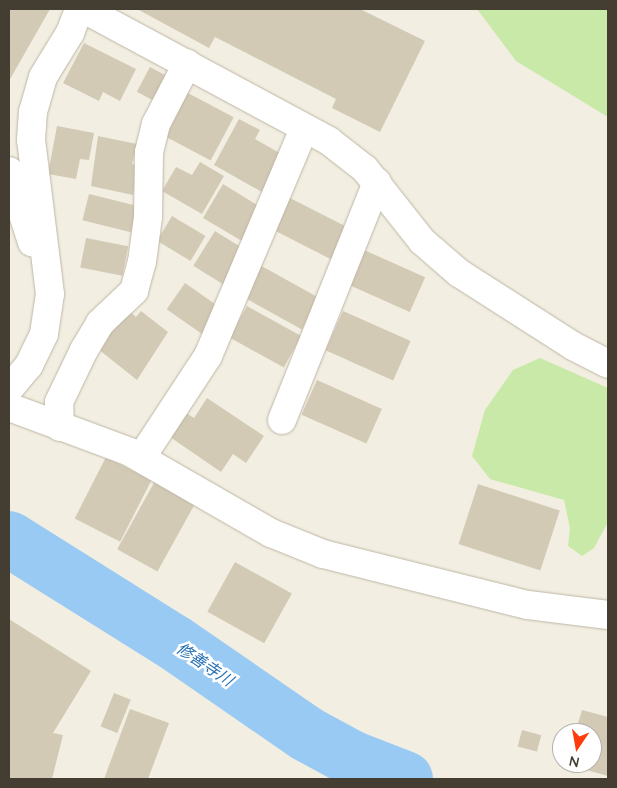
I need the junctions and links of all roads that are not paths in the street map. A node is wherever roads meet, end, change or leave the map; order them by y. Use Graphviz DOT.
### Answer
graph roads {
  1 [pos="78,9"];
  2 [pos="84,9"];
  3 [pos="187,64"];
  4 [pos="304,129"];
  5 [pos="9,171"];
  6 [pos="377,182"];
  7 [pos="49,283"];
  8 [pos="608,364"];
  9 [pos="9,389"];
  10 [pos="9,408"];
  11 [pos="282,420"];
  12 [pos="60,426"];
  13 [pos="141,458"];
  14 [pos="608,615"];
  1 -- 7 [label="street"];
  2 -- 3 [label="street"];
  3 -- 4 [label="street"];
  3 -- 12 [label="street"];
  4 -- 6 [label="street"];
  4 -- 13 [label="street"];
  5 -- 7 [label="street"];
  6 -- 8 [label="street"];
  6 -- 11 [label="street"];
  7 -- 9 [label="street"];
  10 -- 12 [label="street"];
  12 -- 13 [label="street"];
  13 -- 14 [label="street"];
}
